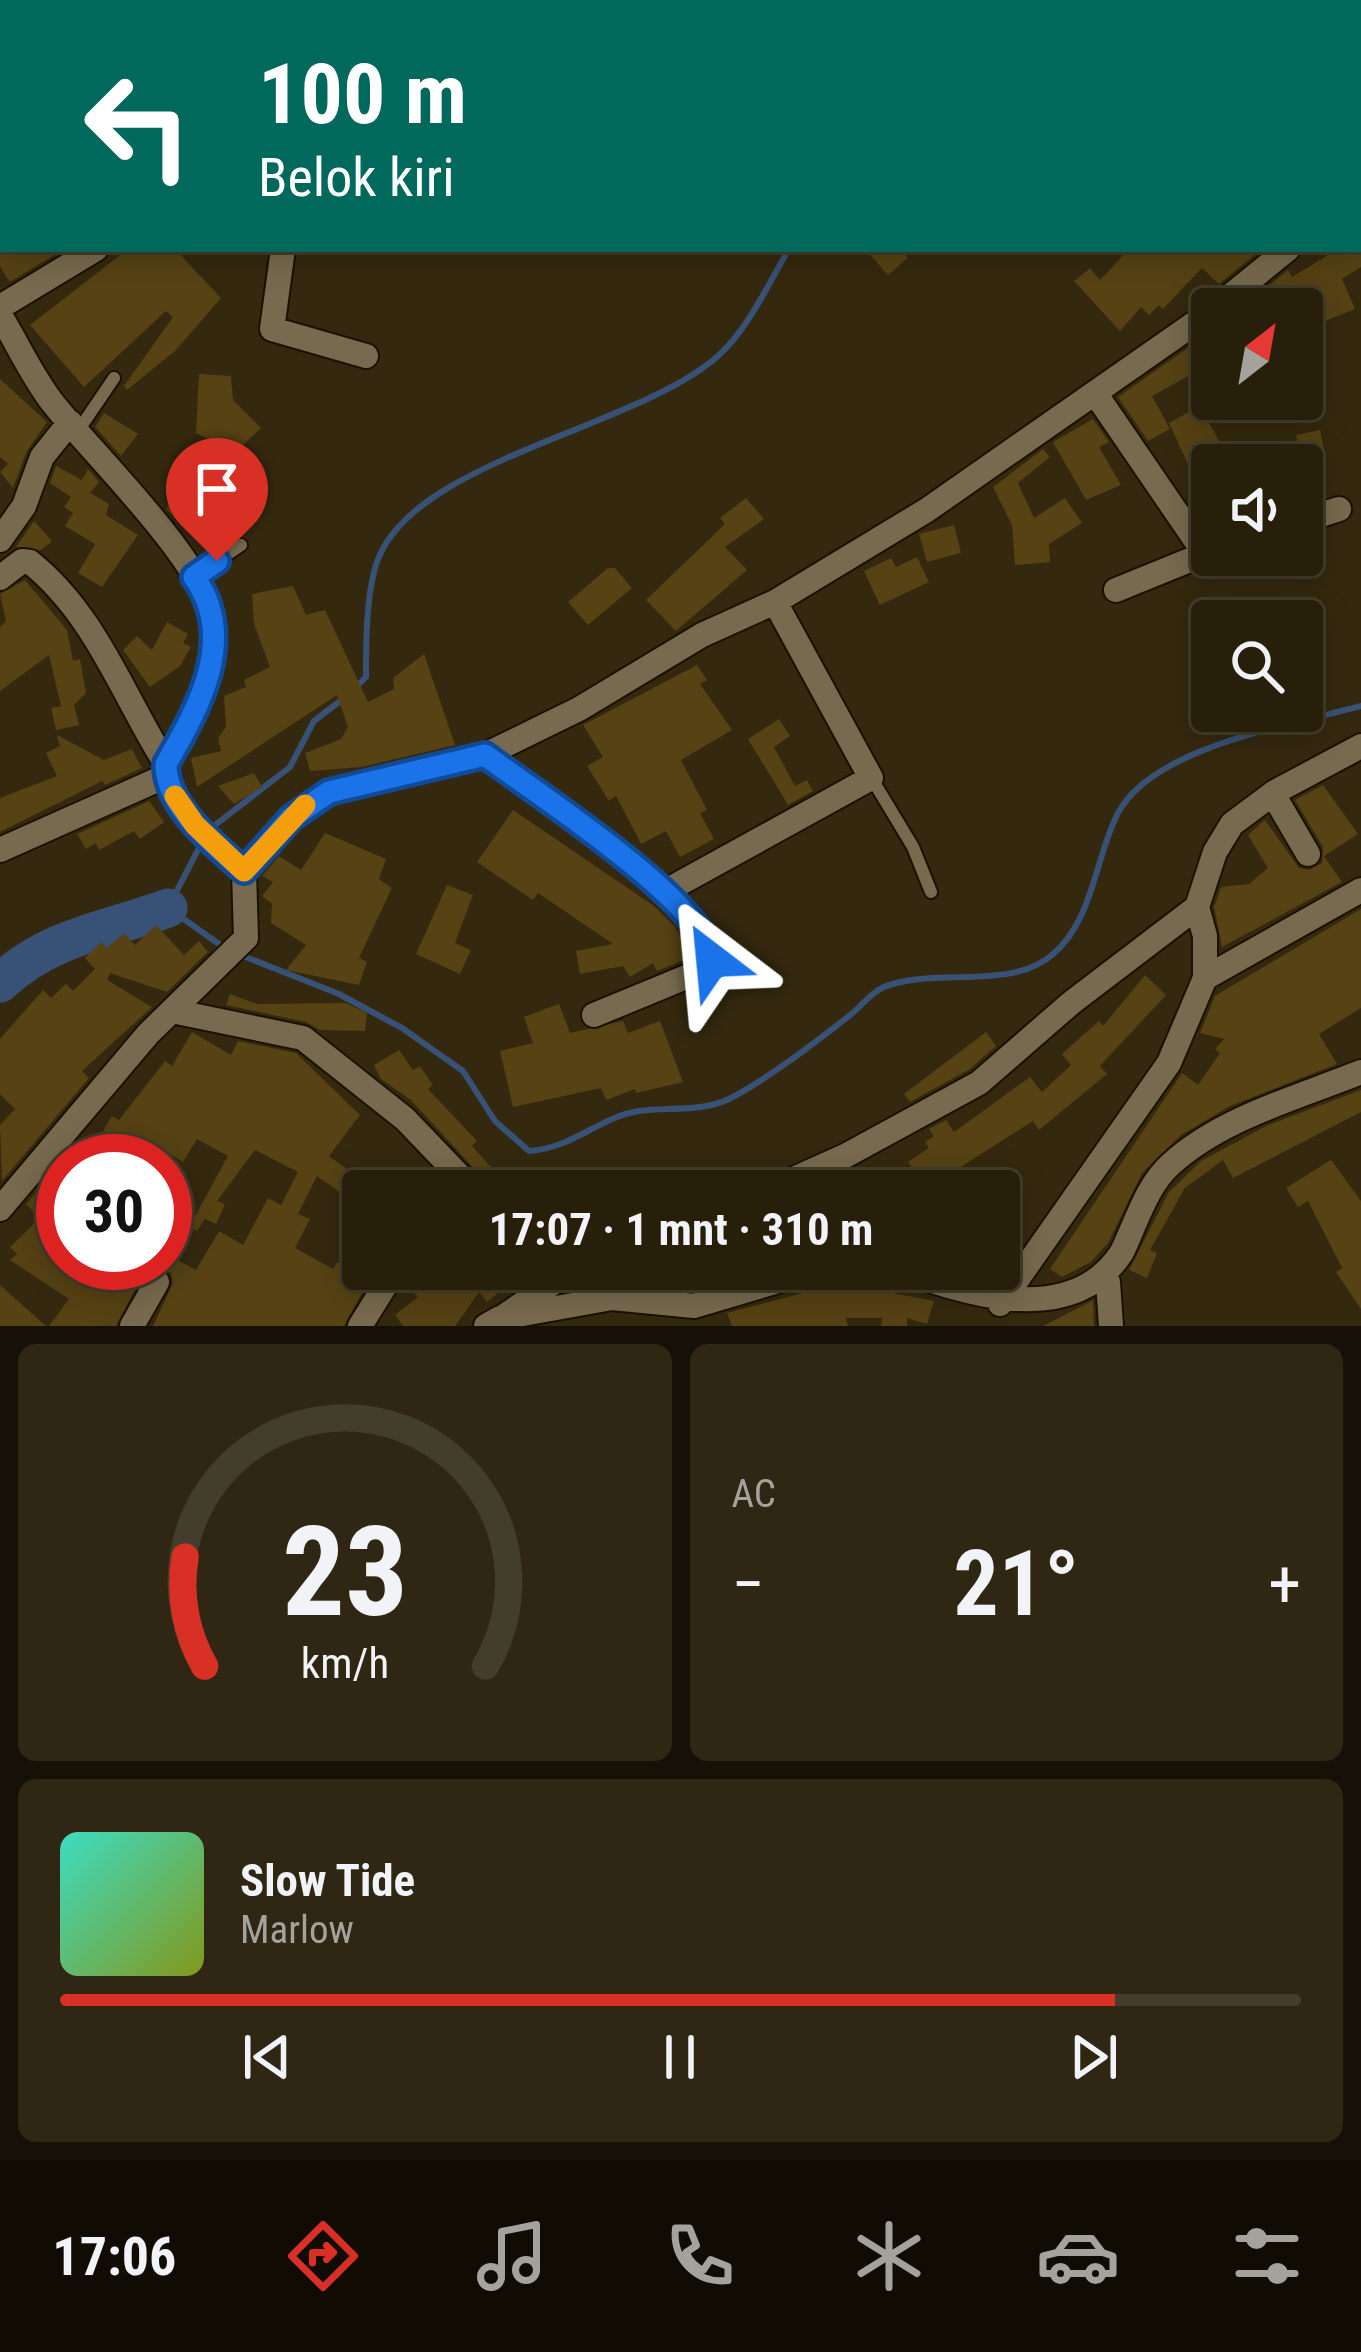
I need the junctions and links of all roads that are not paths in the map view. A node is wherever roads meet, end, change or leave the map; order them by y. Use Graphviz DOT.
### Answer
graph roads {
  1 [pos="91,252"];
  2 [pos="283,252"];
  3 [pos="1284,252"];
  4 [pos="1240,288"];
  5 [pos="0,311"];
  6 [pos="1191,325"];
  7 [pos="366,356"];
  8 [pos="114,378"];
  9 [pos="1095,393"];
  10 [pos="74,426"];
  11 [pos="1340,508"];
  12 [pos="1323,514"];
  13 [pos="1191,528"];
  14 [pos="0,540"];
  15 [pos="241,545"];
  16 [pos="1191,559"];
  17 [pos="194,577"];
  18 [pos="0,578"];
  19 [pos="1116,590"];
  20 [pos="775,602"];
  21 [pos="1361,746"];
  22 [pos="485,755"];
  23 [pos="166,770"];
  24 [pos="871,778"];
  25 [pos="1274,794"];
  26 [pos="0,850"];
  27 [pos="1309,854"];
  28 [pos="244,871"];
  29 [pos="1361,890"];
  30 [pos="666,891"];
  31 [pos="931,892"];
  32 [pos="1197,908"];
  33 [pos="1205,978"];
  34 [pos="172,1011"];
  35 [pos="594,1015"];
  36 [pos="1361,1072"];
  37 [pos="75,1134"];
  38 [pos="454,1170"];
  39 [pos="813,1170"];
  40 [pos="36,1172"];
  41 [pos="4,1195"];
  42 [pos="1108,1282"];
  43 [pos="153,1290"];
  44 [pos="382,1290"];
  45 [pos="541,1290"];
  46 [pos="748,1290"];
  47 [pos="959,1290"];
  48 [pos="1000,1304"];
  49 [pos="493,1322"];
  50 [pos="135,1325"];
  51 [pos="360,1326"];
  52 [pos="1111,1326"];
  1 -- 5 [label="street"];
  2 -- 7 [label="street"];
  3 -- 4 [label="street"];
  5 -- 10 [label="street"];
  6 -- 9 [label="street"];
  8 -- 10 [label="lane"];
  9 -- 13 [label="street"];
  9 -- 20 [label="street"];
  10 -- 14 [label="street"];
  10 -- 17 [label="street"];
  11 -- 12 [label="street"];
  15 -- 17 [label="lane"];
  16 -- 19 [label="street"];
  17 -- 23 [label="street"];
  18 -- 23 [label="street"];
  20 -- 22 [label="street"];
  20 -- 24 [label="street"];
  21 -- 25 [label="street"];
  22 -- 28 [label="street"];
  22 -- 30 [label="street"];
  23 -- 26 [label="street"];
  23 -- 28 [label="street"];
  24 -- 30 [label="street"];
  24 -- 31 [label="lane"];
  25 -- 27 [label="street"];
  25 -- 32 [label="street"];
  28 -- 34 [label="street"];
  29 -- 33 [label="street"];
  30 -- 35 [label="street"];
  32 -- 33 [label="street"];
  32 -- 39 [label="street"];
  33 -- 48 [label="street"];
  34 -- 37 [label="street"];
  34 -- 38 [label="street"];
  36 -- 42 [label="street"];
  40 -- 41 [label="street"];
  42 -- 48 [label="street"];
  42 -- 52 [label="street"];
  43 -- 50 [label="street"];
  44 -- 51 [label="street"];
  45 -- 49 [label="street"];
  46 -- 49 [label="street"];
  47 -- 48 [label="street"];
}
